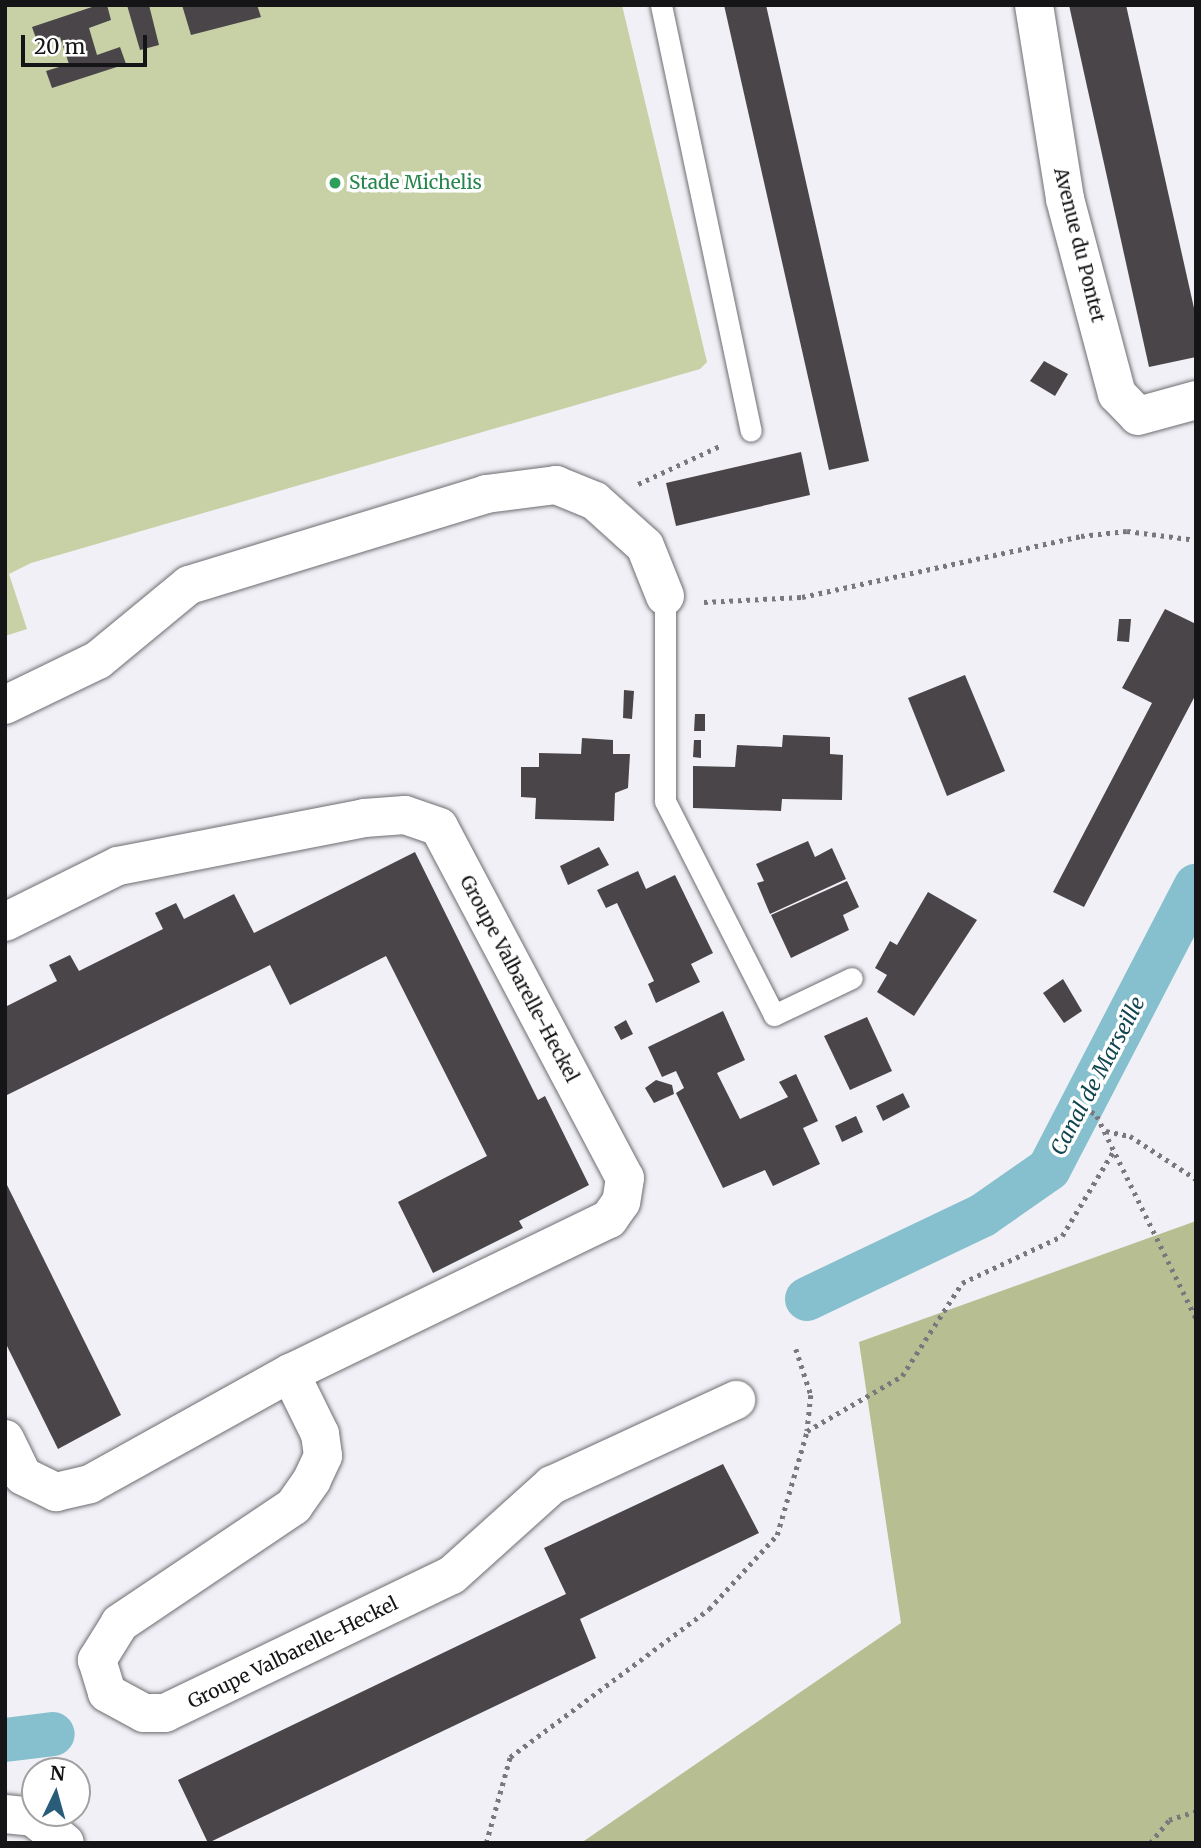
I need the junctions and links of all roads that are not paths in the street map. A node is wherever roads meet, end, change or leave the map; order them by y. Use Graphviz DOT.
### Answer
graph roads {
  1 [pos="661,5"];
  2 [pos="1034,5"];
  3 [pos="1196,400"];
  4 [pos="751,431"];
  5 [pos="665,596"];
  6 [pos="5,705"];
  7 [pos="5,922"];
  8 [pos="852,978"];
  9 [pos="290,1373"];
  10 [pos="736,1400"];
  11 [pos="5,1439"];
  12 [pos="5,1814"];
  13 [pos="65,1843"];
  1 -- 4 [label="lane"];
  2 -- 3 [label="street, Avenue du Pontet"];
  5 -- 6 [label="street"];
  5 -- 8 [label="lane"];
  7 -- 9 [label="street, Groupe Valbarelle-Heckel"];
  9 -- 10 [label="street, Groupe Valbarelle-Heckel"];
  9 -- 11 [label="street, Groupe Valbarelle-Heckel"];
  12 -- 13 [label="street"];
}
